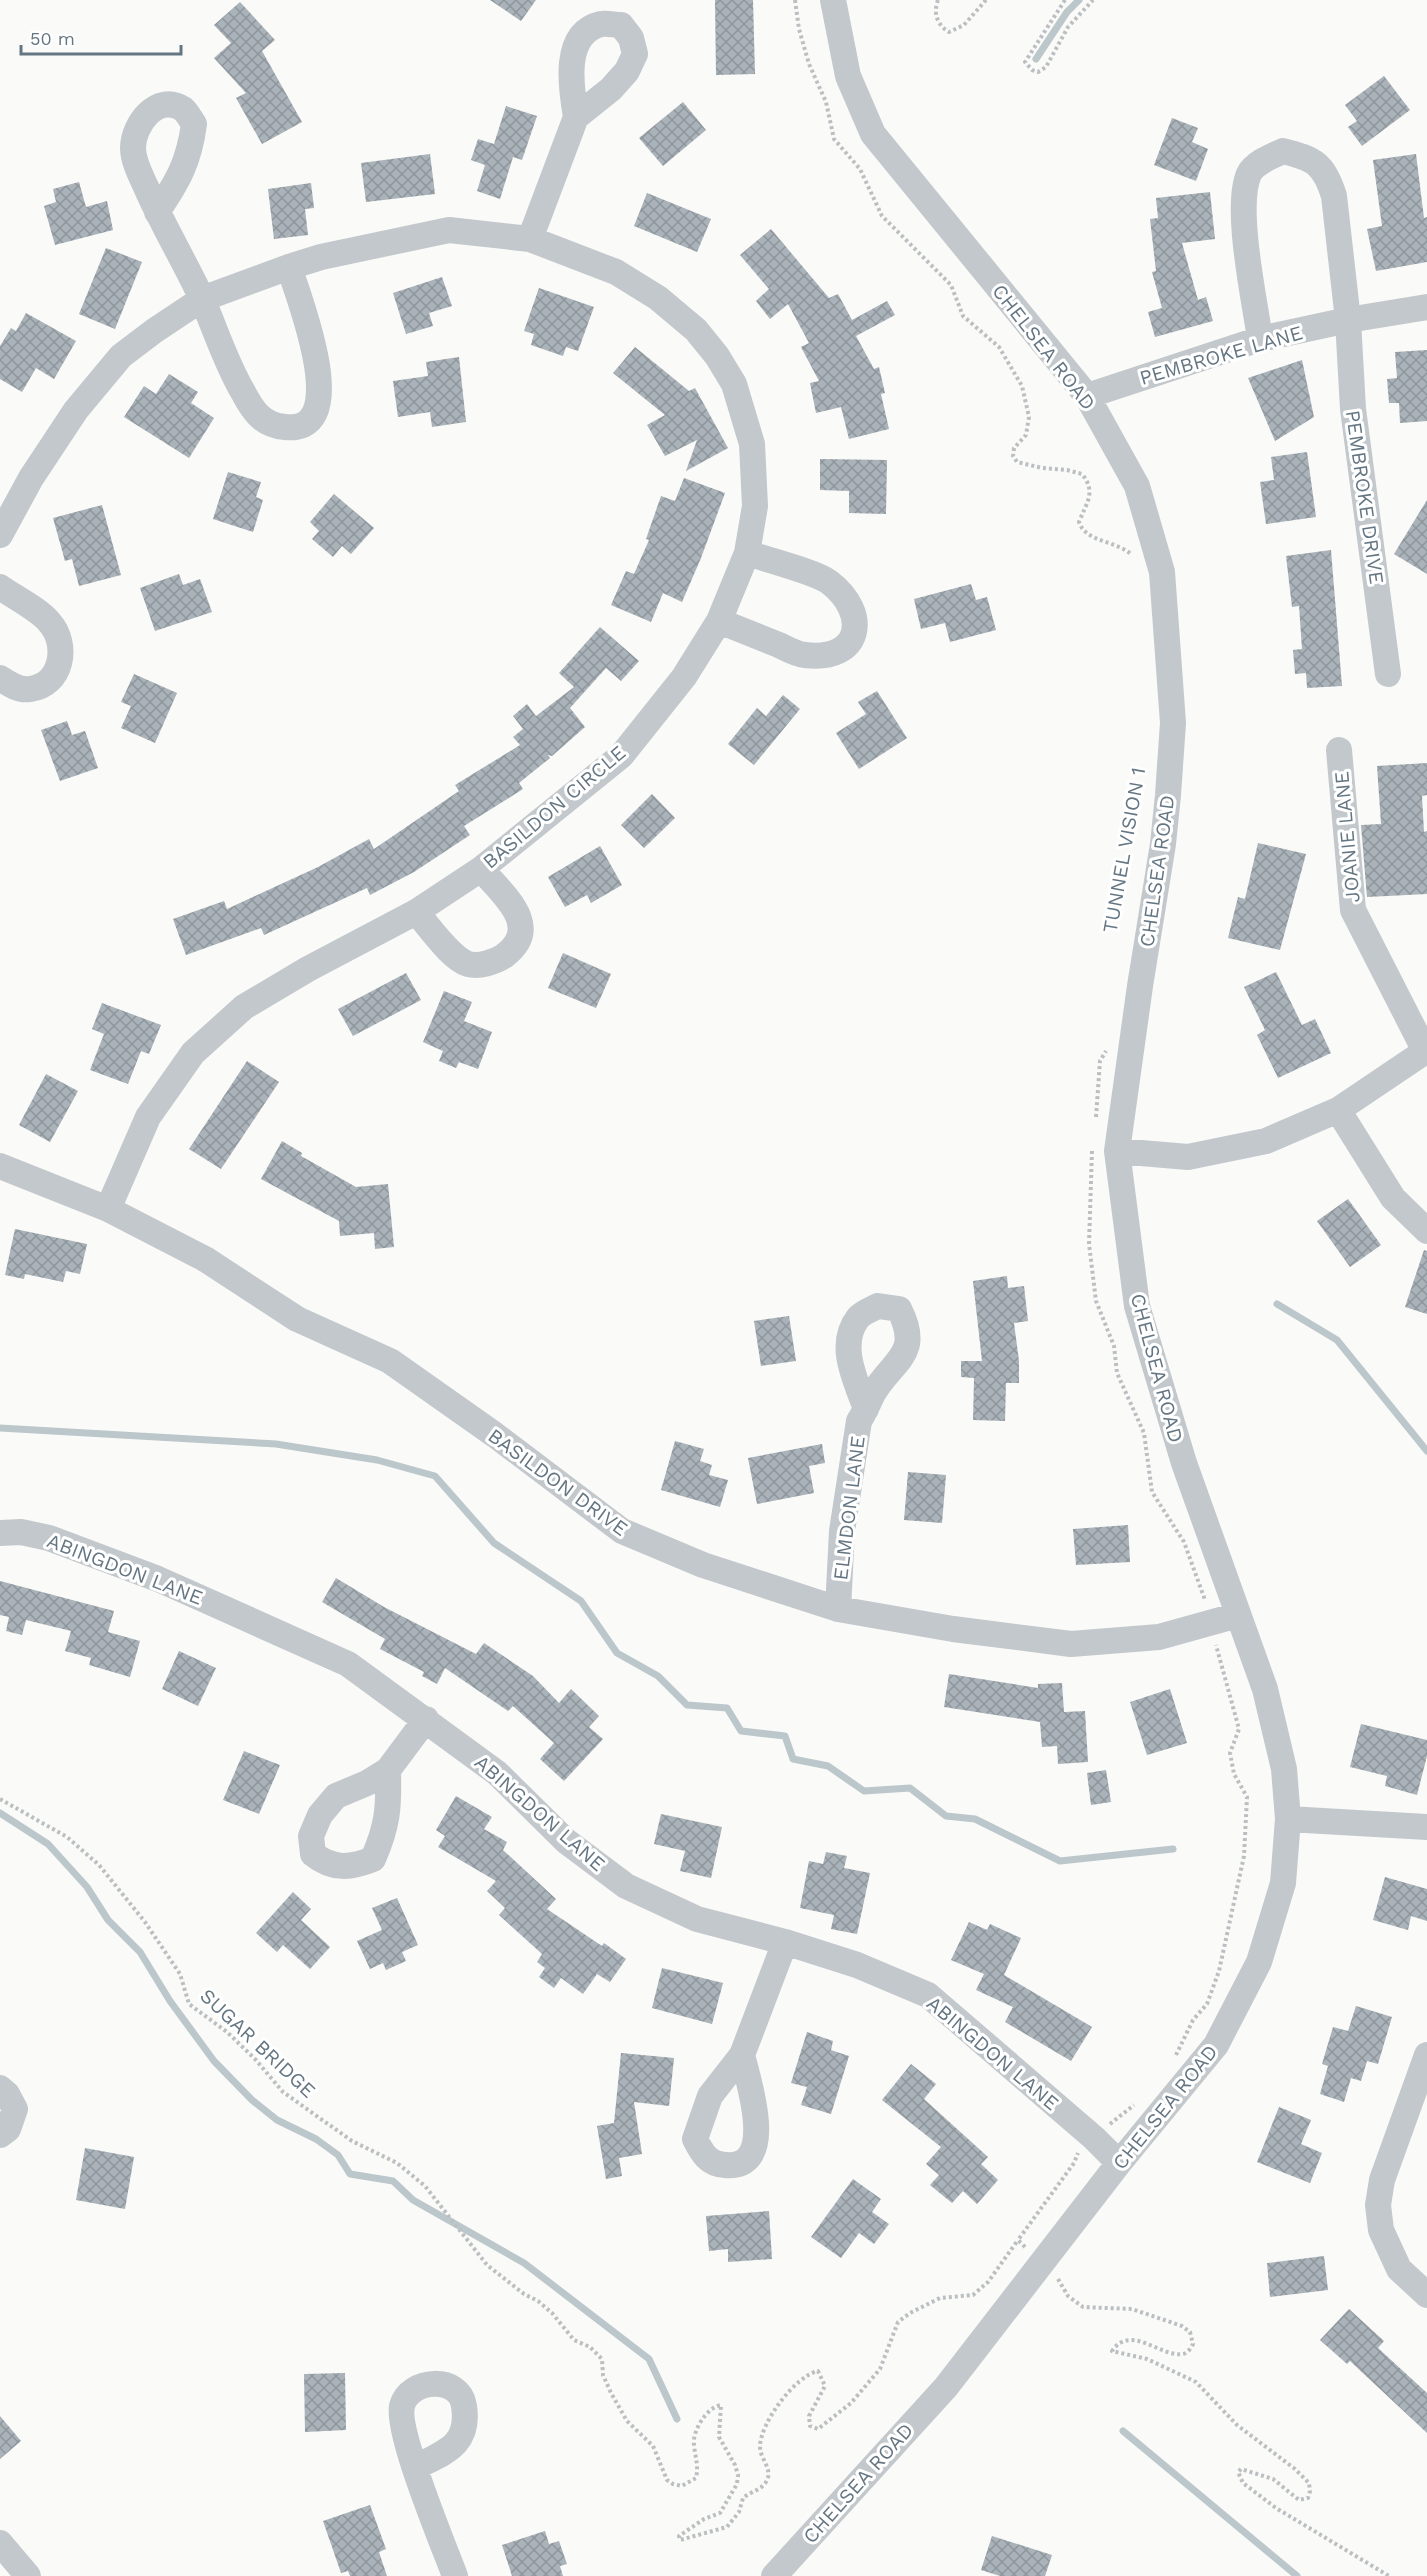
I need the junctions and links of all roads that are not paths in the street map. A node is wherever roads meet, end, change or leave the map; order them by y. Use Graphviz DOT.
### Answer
graph roads {
  1 [pos="833,0"];
  2 [pos="576,117"];
  3 [pos="157,212"];
  4 [pos="530,239"];
  5 [pos="290,267"];
  6 [pos="202,299"];
  7 [pos="1427,307"];
  8 [pos="1348,320"];
  9 [pos="1260,339"];
  10 [pos="1087,396"];
  11 [pos="0,535"];
  12 [pos="747,553"];
  13 [pos="0,587"];
  14 [pos="719,621"];
  15 [pos="1388,674"];
  16 [pos="0,678"];
  17 [pos="1340,750"];
  18 [pos="481,869"];
  19 [pos="416,912"];
  20 [pos="1426,1050"];
  21 [pos="1338,1110"];
  22 [pos="1118,1151"];
  23 [pos="0,1166"];
  24 [pos="108,1209"];
  25 [pos="1427,1231"];
  26 [pos="866,1409"];
  27 [pos="0,1533"];
  28 [pos="838,1609"];
  29 [pos="1238,1615"];
  30 [pos="426,1719"];
  31 [pos="388,1770"];
  32 [pos="1288,1819"];
  33 [pos="1427,1827"];
  34 [pos="785,1942"];
  35 [pos="742,2055"];
  36 [pos="1427,2055"];
  37 [pos="0,2088"];
  38 [pos="0,2135"];
  39 [pos="1119,2163"];
  40 [pos="1427,2295"];
  41 [pos="416,2467"];
  42 [pos="0,2543"];
  43 [pos="28,2576"];
  44 [pos="454,2576"];
  45 [pos="774,2576"];
  1 -- 10 [label="street, CHELSEA ROAD"];
  2 -- 4 [label="street"];
  3 -- 6 [label="street"];
  4 -- 5 [label="street, BASILDON CIRCLE"];
  4 -- 12 [label="street, BASILDON CIRCLE"];
  5 -- 6 [label="street, BASILDON CIRCLE"];
  5 -- 6 [label="street"];
  6 -- 11 [label="street, BASILDON CIRCLE"];
  7 -- 8 [label="street, PEMBROKE LANE"];
  8 -- 9 [label="street, PEMBROKE LANE"];
  8 -- 9 [label="street, PEMBROKE DRIVE"];
  8 -- 15 [label="street, PEMBROKE DRIVE"];
  9 -- 10 [label="street, PEMBROKE LANE"];
  10 -- 22 [label="street, CHELSEA ROAD"];
  12 -- 14 [label="street, BASILDON CIRCLE"];
  12 -- 14 [label="street"];
  13 -- 16 [label="street"];
  14 -- 18 [label="street, BASILDON CIRCLE"];
  17 -- 20 [label="street, JOANIE LANE"];
  18 -- 19 [label="street, BASILDON CIRCLE"];
  18 -- 19 [label="street"];
  19 -- 24 [label="street, BASILDON CIRCLE"];
  20 -- 21 [label="street"];
  21 -- 22 [label="street"];
  21 -- 25 [label="street"];
  22 -- 29 [label="street, CHELSEA ROAD"];
  23 -- 24 [label="street, BASILDON DRIVE"];
  24 -- 28 [label="street, BASILDON DRIVE"];
  26 -- 28 [label="street, ELMDON LANE"];
  27 -- 30 [label="street, ABINGDON LANE"];
  28 -- 29 [label="street, BASILDON DRIVE"];
  29 -- 32 [label="street, CHELSEA ROAD"];
  30 -- 31 [label="street"];
  30 -- 34 [label="street, ABINGDON LANE"];
  32 -- 33 [label="street"];
  32 -- 39 [label="street, CHELSEA ROAD"];
  34 -- 35 [label="street"];
  34 -- 39 [label="street, ABINGDON LANE"];
  36 -- 40 [label="street"];
  37 -- 38 [label="street"];
  39 -- 45 [label="street, CHELSEA ROAD"];
  41 -- 44 [label="street"];
  42 -- 43 [label="street"];
}
